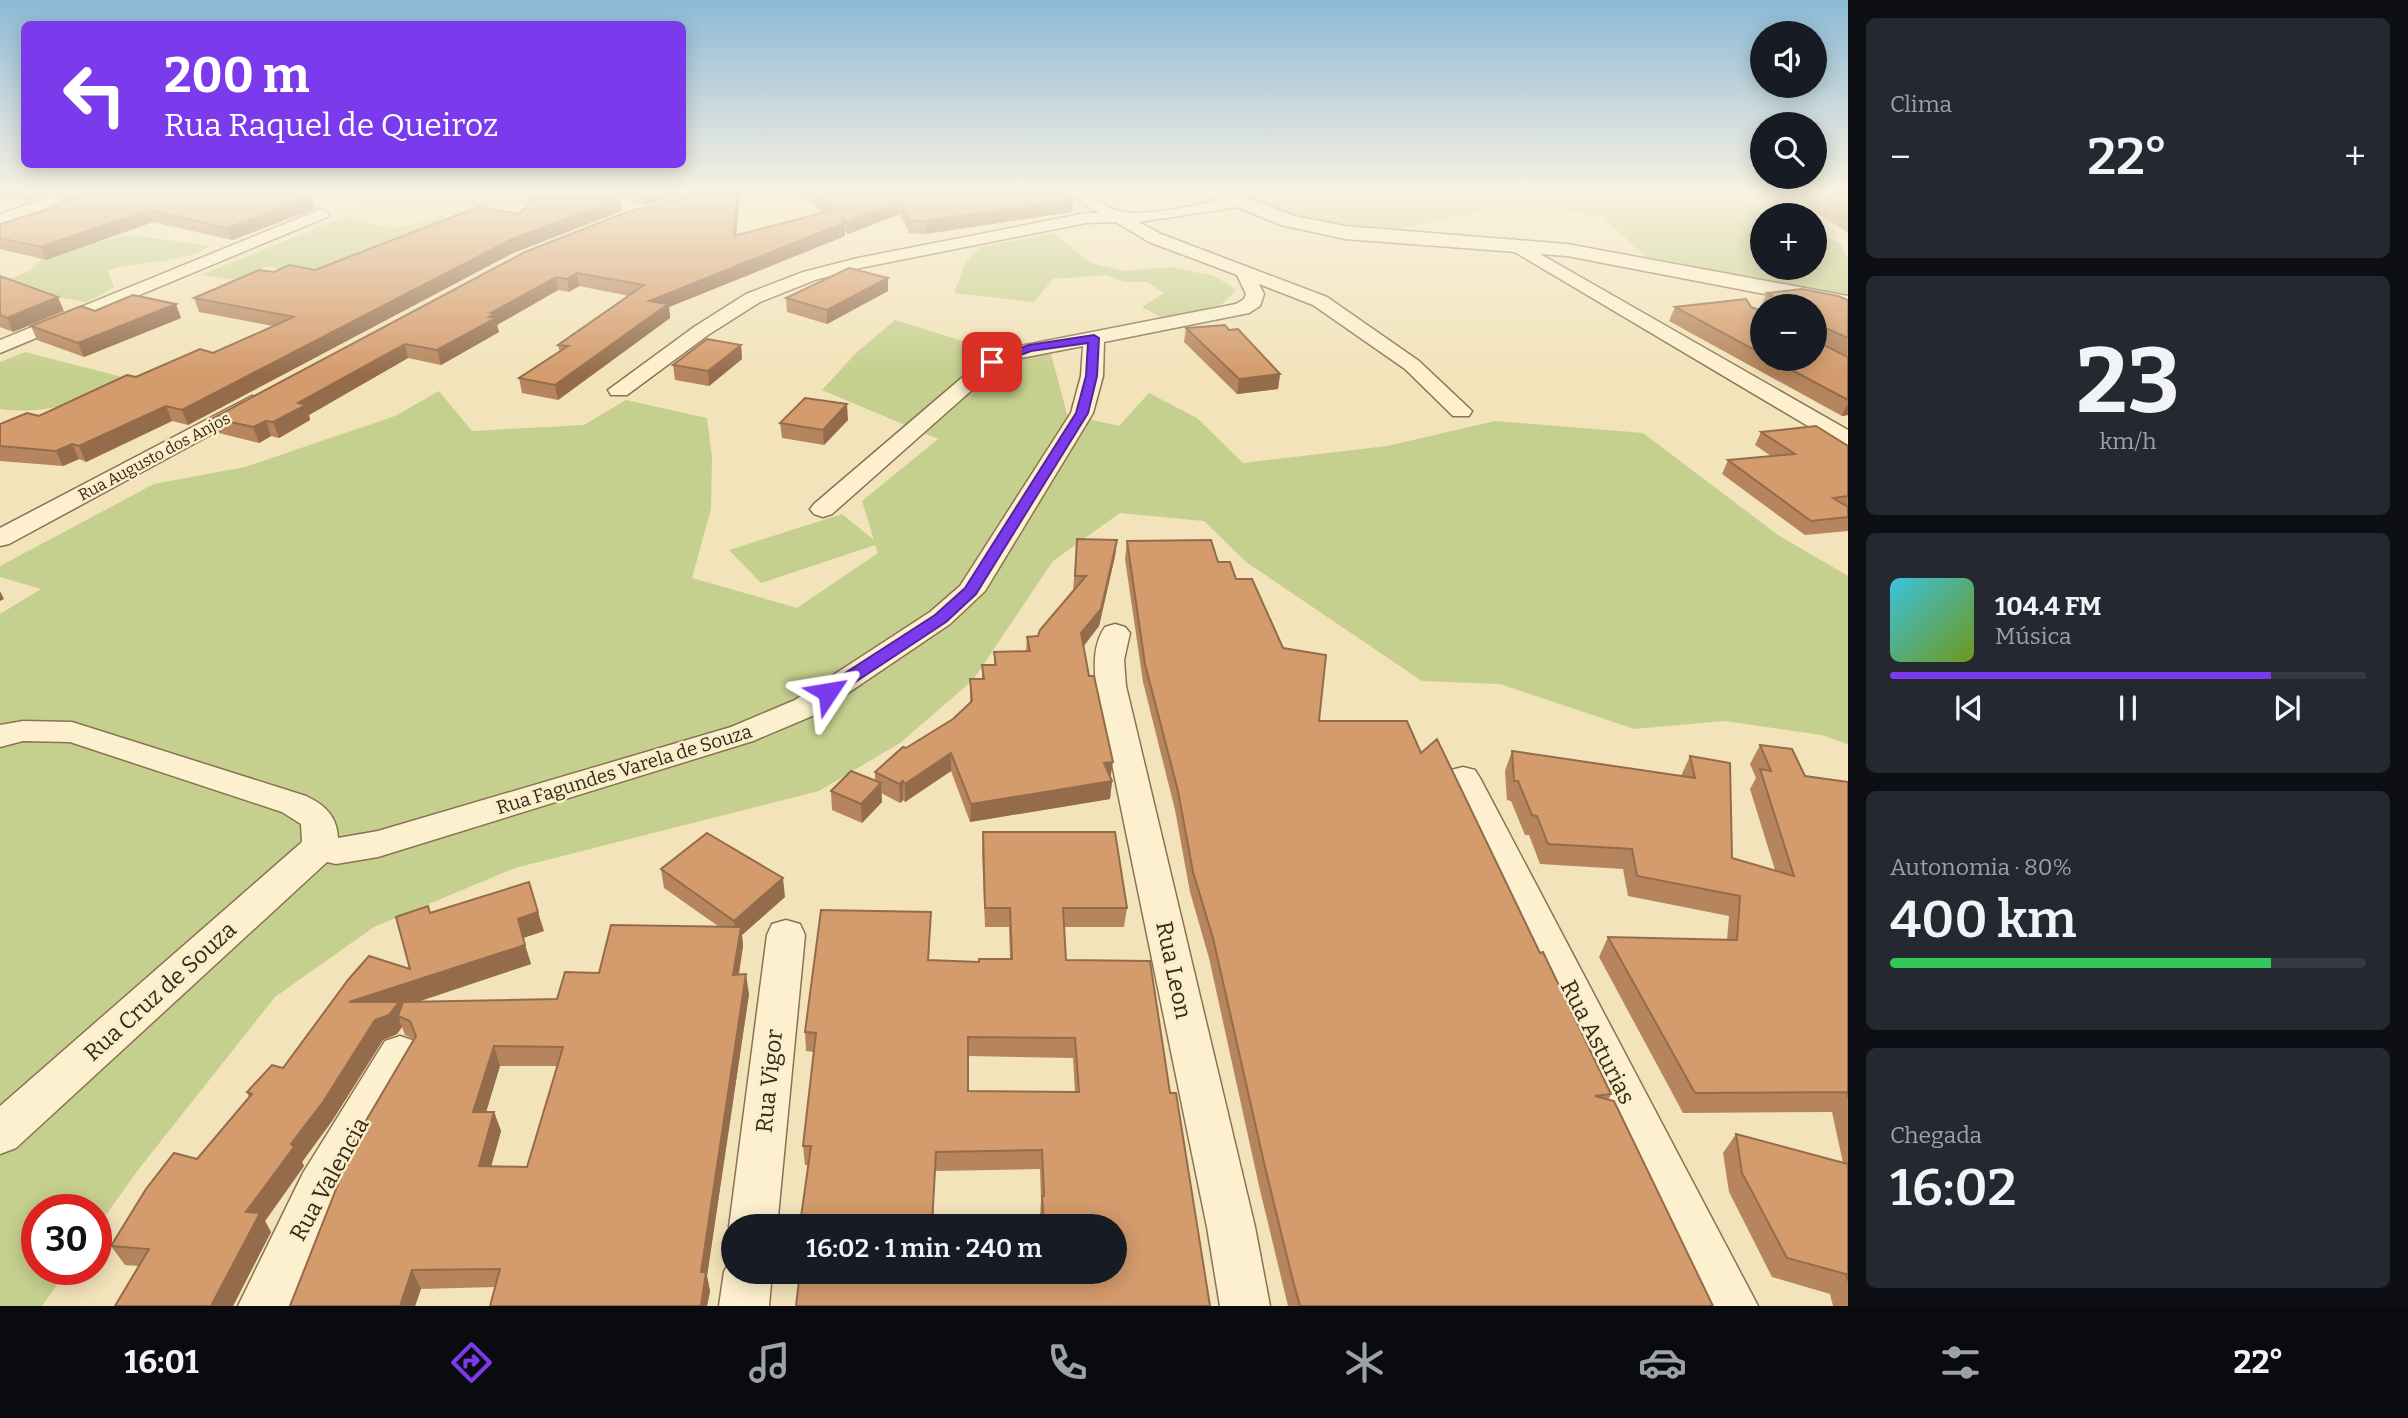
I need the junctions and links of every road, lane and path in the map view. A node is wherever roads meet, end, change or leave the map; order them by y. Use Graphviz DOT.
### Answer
graph roads {
  1 [pos="229,252"];
  2 [pos="915,252"];
  3 [pos="1192,252"];
  4 [pos="1528,252"];
  5 [pos="1573,252"];
  6 [pos="1243,270"];
  7 [pos="1848,303"];
  8 [pos="1094,338"];
  9 [pos="0,347"];
  10 [pos="620,390"];
  11 [pos="266,395"];
  12 [pos="1461,411"];
  13 [pos="1848,440"];
  14 [pos="823,509"];
  15 [pos="0,538"];
  16 [pos="1115,633"];
  17 [pos="0,736"];
  18 [pos="1463,778"];
  19 [pos="320,847"];
  20 [pos="786,934"];
  21 [pos="400,1054"];
  22 [pos="0,1134"];
  23 [pos="754,1214"];
  24 [pos="747,1284"];
  25 [pos="263,1306"];
  26 [pos="744,1306"];
  27 [pos="1245,1306"];
  28 [pos="1733,1306"];
  1 -- 9 [label="street"];
  2 -- 10 [label="street"];
  3 -- 6 [label="street"];
  4 -- 13 [label="street"];
  5 -- 7 [label="street"];
  6 -- 8 [label="street"];
  6 -- 12 [label="street"];
  8 -- 14 [label="street"];
  8 -- 19 [label="street, Rua Fagundes Varela de Souza"];
  11 -- 15 [label="street, Rua Augusto dos Anjos"];
  16 -- 27 [label="street, Rua Leon"];
  17 -- 19 [label="street"];
  18 -- 28 [label="street, Rua Asturias"];
  19 -- 22 [label="street, Rua Cruz de Souza"];
  20 -- 23 [label="street, Rua Vigor"];
  21 -- 25 [label="street, Rua Valencia"];
  24 -- 26 [label="street"];
}
